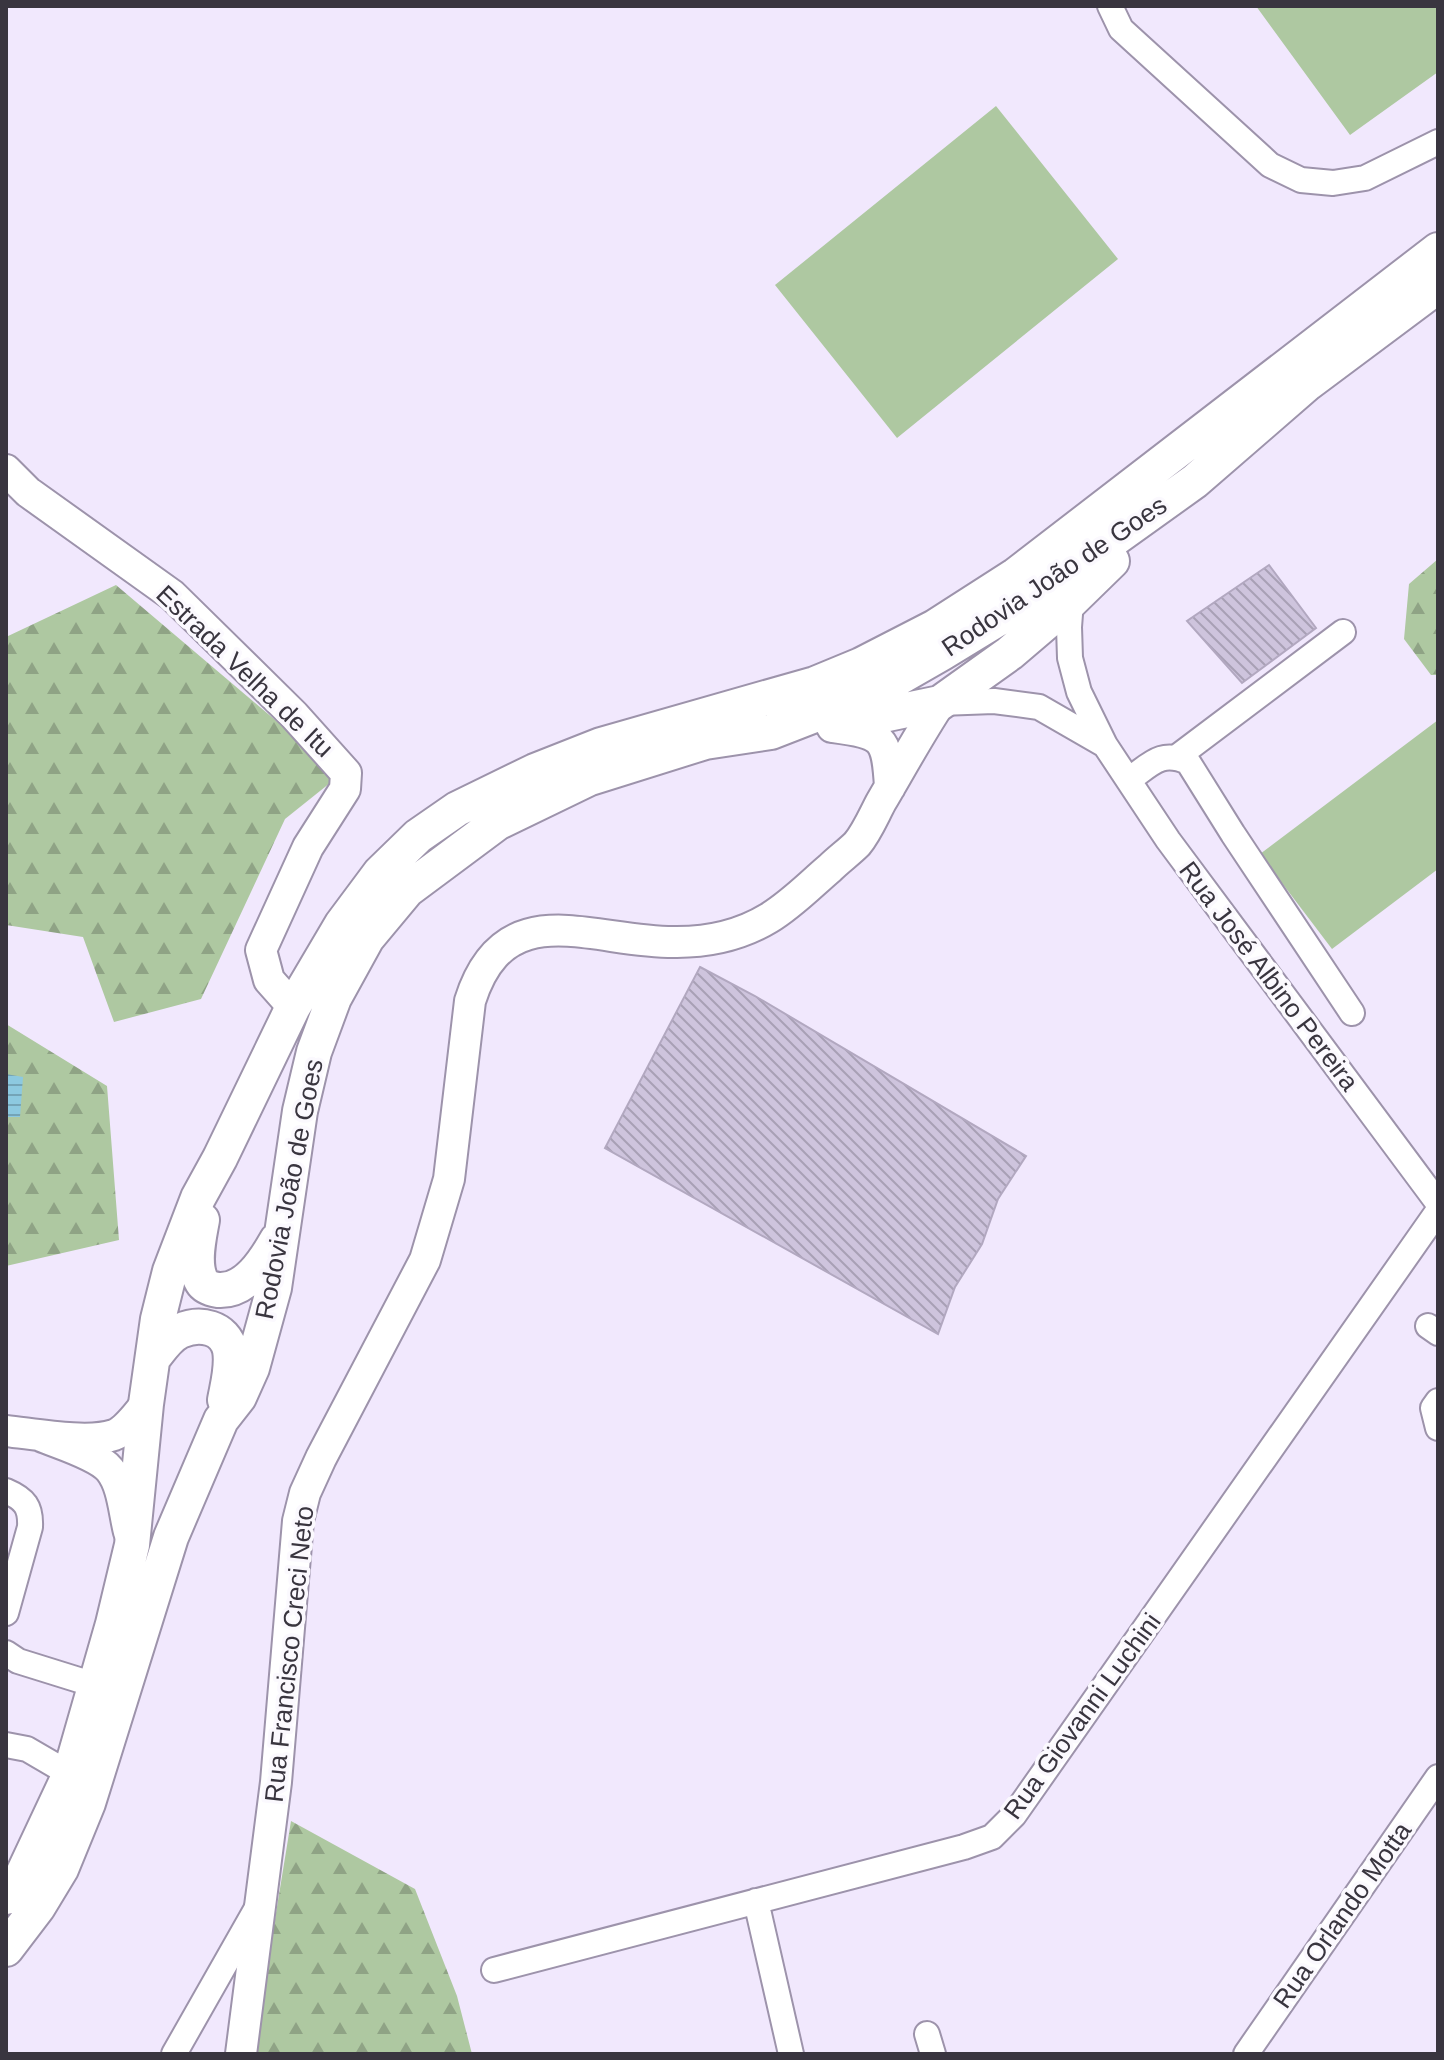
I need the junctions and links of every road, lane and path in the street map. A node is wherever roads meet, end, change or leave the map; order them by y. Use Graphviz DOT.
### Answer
graph roads {
  1 [pos="1110,6"];
  2 [pos="1438,142"];
  3 [pos="1438,250"];
  4 [pos="1438,286"];
  5 [pos="6,470"];
  6 [pos="1195,481"];
  7 [pos="1071,601"];
  8 [pos="1343,632"];
  9 [pos="940,703"];
  10 [pos="826,726"];
  11 [pos="771,732"];
  12 [pos="1105,745"];
  13 [pos="1177,757"];
  14 [pos="1130,779"];
  15 [pos="890,787"];
  16 [pos="293,1007"];
  17 [pos="1352,1013"];
  18 [pos="220,1158"];
  19 [pos="1438,1203"];
  20 [pos="1438,1211"];
  21 [pos="282,1231"];
  22 [pos="154,1357"];
  23 [pos="1438,1401"];
  24 [pos="146,1404"];
  25 [pos="221,1420"];
  26 [pos="1438,1428"];
  27 [pos="6,1431"];
  28 [pos="41,1436"];
  29 [pos="6,1491"];
  30 [pos="132,1545"];
  31 [pos="6,1613"];
  32 [pos="6,1653"];
  33 [pos="95,1685"];
  34 [pos="6,1745"];
  35 [pos="70,1774"];
  36 [pos="1438,1777"];
  37 [pos="6,1897"];
  38 [pos="756,1901"];
  39 [pos="260,1903"];
  40 [pos="6,1949"];
  41 [pos="494,1970"];
  42 [pos="174,2054"];
  43 [pos="241,2054"];
  44 [pos="791,2054"];
  45 [pos="1246,2054"];
  1 -- 2 [label="street"];
  3 -- 16 [label="highway, Rodovia João de Goes"];
  4 -- 6 [label="highway, Rodovia João de Goes"];
  5 -- 16 [label="main road, Estrada Velha de Itu"];
  6 -- 7 [label="highway"];
  6 -- 11 [label="highway, Rodovia João de Goes"];
  7 -- 9 [label="highway"];
  7 -- 12 [label="street, Rua José Albino Pereira"];
  8 -- 13 [label="street"];
  9 -- 10 [label="highway"];
  9 -- 12 [label="street, Rua José Albino Pereira"];
  9 -- 15 [label="main road, Rua Francisco Creci Neto"];
  10 -- 11 [label="highway"];
  10 -- 15 [label="main road"];
  11 -- 21 [label="highway, Rodovia João de Goes"];
  12 -- 14 [label="street, Rua José Albino Pereira"];
  13 -- 14 [label="street"];
  13 -- 17 [label="street"];
  14 -- 19 [label="street, Rua José Albino Pereira"];
  15 -- 39 [label="main road, Rua Francisco Creci Neto"];
  16 -- 18 [label="highway, Rodovia João de Goes"];
  18 -- 21 [label="highway"];
  18 -- 22 [label="highway, Rodovia João de Goes"];
  20 -- 38 [label="street, Rua Giovanni Luchini"];
  21 -- 25 [label="highway, Rodovia João de Goes"];
  22 -- 24 [label="highway, Rodovia João de Goes"];
  22 -- 25 [label="highway"];
  23 -- 26 [label="street"];
  24 -- 28 [label="main road"];
  24 -- 30 [label="highway, Rodovia João de Goes"];
  25 -- 40 [label="highway, Rodovia João de Goes"];
  27 -- 28 [label="main road"];
  28 -- 30 [label="main road"];
  29 -- 31 [label="street"];
  30 -- 33 [label="highway, Rodovia João de Goes"];
  32 -- 33 [label="street"];
  33 -- 35 [label="highway, Rodovia João de Goes"];
  34 -- 35 [label="street"];
  35 -- 37 [label="highway, Rodovia João de Goes"];
  36 -- 45 [label="street, Rua Orlando Motta"];
  38 -- 41 [label="street, Rua Giovanni Luchini"];
  38 -- 44 [label="street"];
  39 -- 42 [label="street"];
  39 -- 43 [label="main road"];
}
